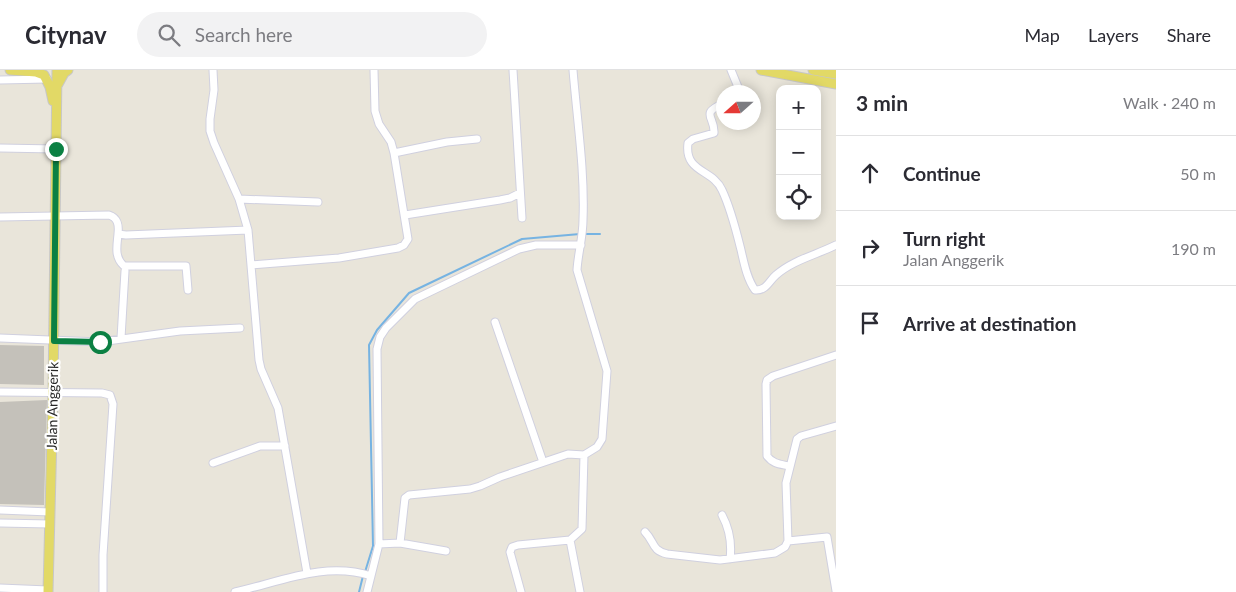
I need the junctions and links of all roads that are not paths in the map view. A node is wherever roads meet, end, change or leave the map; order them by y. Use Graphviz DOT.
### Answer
graph roads {
  1 [pos="10,70"];
  2 [pos="57,70"];
  3 [pos="68,70"];
  4 [pos="213,70"];
  5 [pos="374,70"];
  6 [pos="513,70"];
  7 [pos="574,70"];
  8 [pos="731,70"];
  9 [pos="761,70"];
  10 [pos="812,70"];
  11 [pos="836,74"];
  12 [pos="0,80"];
  13 [pos="47,80"];
  14 [pos="836,84"];
  15 [pos="737,85"];
  16 [pos="57,87"];
  17 [pos="716,106"];
  18 [pos="57,113"];
  19 [pos="477,139"];
  20 [pos="0,148"];
  21 [pos="56,149"];
  22 [pos="394,153"];
  23 [pos="520,193"];
  24 [pos="239,199"];
  25 [pos="318,202"];
  26 [pos="405,215"];
  27 [pos="55,216"];
  28 [pos="0,217"];
  29 [pos="522,218"];
  30 [pos="248,230"];
  31 [pos="118,234"];
  32 [pos="581,244"];
  33 [pos="836,245"];
  34 [pos="252,265"];
  35 [pos="125,271"];
  36 [pos="188,290"];
  37 [pos="495,322"];
  38 [pos="240,328"];
  39 [pos="0,338"];
  40 [pos="121,338"];
  41 [pos="54,341"];
  42 [pos="836,355"];
  43 [pos="0,392"];
  44 [pos="53,394"];
  45 [pos="836,426"];
  46 [pos="285,446"];
  47 [pos="584,454"];
  48 [pos="543,462"];
  49 [pos="213,463"];
  50 [pos="789,466"];
  51 [pos="0,510"];
  52 [pos="50,512"];
  53 [pos="722,515"];
  54 [pos="0,523"];
  55 [pos="50,524"];
  56 [pos="645,532"];
  57 [pos="570,540"];
  58 [pos="788,541"];
  59 [pos="400,543"];
  60 [pos="379,544"];
  61 [pos="446,551"];
  62 [pos="730,559"];
  63 [pos="307,573"];
  64 [pos="366,575"];
  65 [pos="0,588"];
  66 [pos="48,591"];
  67 [pos="836,591"];
  68 [pos="103,592"];
  69 [pos="235,592"];
  70 [pos="367,592"];
  71 [pos="521,592"];
  72 [pos="580,592"];
  1 -- 13 [label="main road"];
  2 -- 16 [label="main road, Jalan Anggerik"];
  3 -- 16 [label="main road"];
  4 -- 24 [label="street"];
  5 -- 22 [label="street"];
  6 -- 23 [label="street"];
  7 -- 32 [label="street"];
  8 -- 15 [label="street"];
  9 -- 14 [label="main road"];
  10 -- 11 [label="main road"];
  12 -- 13 [label="street"];
  13 -- 18 [label="main road"];
  16 -- 18 [label="main road, Jalan Anggerik"];
  17 -- 33 [label="street"];
  18 -- 21 [label="main road, Jalan Anggerik"];
  19 -- 22 [label="street"];
  20 -- 21 [label="street"];
  21 -- 27 [label="main road, Jalan Anggerik"];
  22 -- 26 [label="street"];
  23 -- 26 [label="street"];
  23 -- 29 [label="street"];
  24 -- 25 [label="street"];
  24 -- 30 [label="street"];
  26 -- 34 [label="street"];
  27 -- 28 [label="street"];
  27 -- 31 [label="street"];
  27 -- 41 [label="main road, Jalan Anggerik"];
  30 -- 31 [label="street"];
  30 -- 34 [label="street"];
  31 -- 36 [label="street"];
  32 -- 47 [label="street"];
  32 -- 60 [label="street"];
  34 -- 46 [label="street"];
  35 -- 40 [label="street"];
  37 -- 48 [label="street"];
  38 -- 40 [label="street"];
  39 -- 41 [label="street"];
  40 -- 41 [label="street"];
  41 -- 44 [label="main road, Jalan Anggerik"];
  42 -- 50 [label="street"];
  43 -- 44 [label="street"];
  44 -- 52 [label="main road, Jalan Anggerik"];
  44 -- 68 [label="street"];
  45 -- 50 [label="street"];
  46 -- 49 [label="street"];
  46 -- 63 [label="street"];
  47 -- 48 [label="street"];
  47 -- 57 [label="street"];
  48 -- 59 [label="street"];
  50 -- 58 [label="street"];
  51 -- 52 [label="street"];
  52 -- 55 [label="main road, Jalan Anggerik"];
  53 -- 62 [label="street"];
  54 -- 55 [label="street"];
  55 -- 66 [label="main road, Jalan Anggerik"];
  56 -- 62 [label="street"];
  57 -- 71 [label="street"];
  57 -- 72 [label="street"];
  58 -- 62 [label="street"];
  58 -- 67 [label="street"];
  59 -- 60 [label="street"];
  59 -- 61 [label="street"];
  60 -- 64 [label="street"];
  63 -- 64 [label="street"];
  63 -- 69 [label="street"];
  64 -- 70 [label="street"];
  65 -- 66 [label="street"];
}
